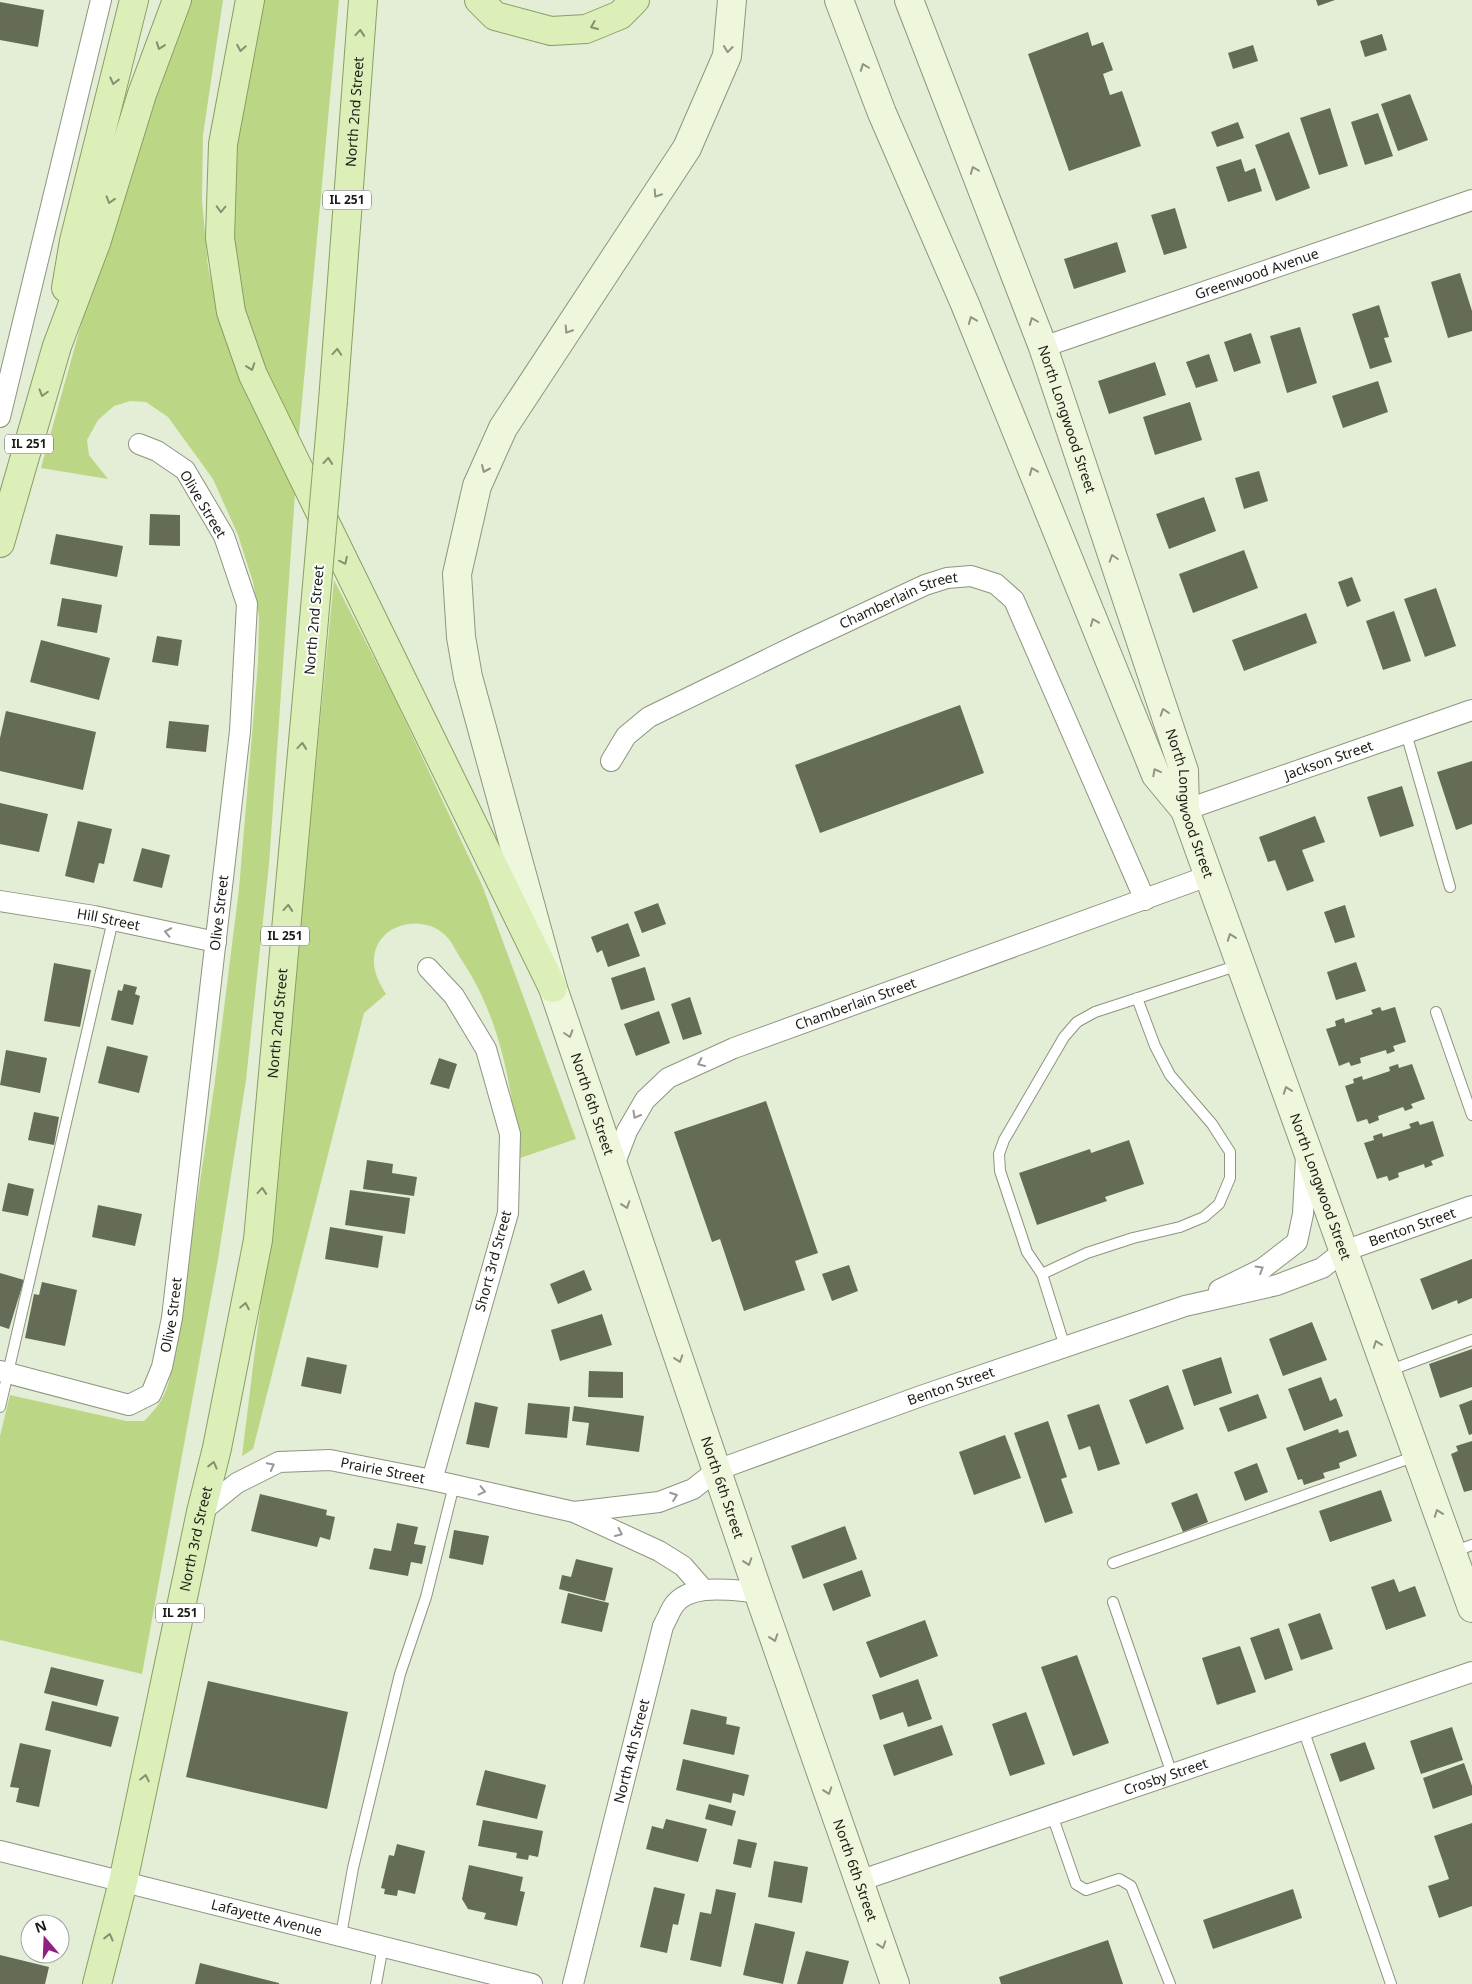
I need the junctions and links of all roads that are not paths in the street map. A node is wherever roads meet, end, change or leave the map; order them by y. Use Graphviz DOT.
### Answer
graph roads {
  1 [pos="101,0"];
  2 [pos="134,0"];
  3 [pos="177,0"];
  4 [pos="250,0"];
  5 [pos="363,0"];
  6 [pos="479,0"];
  7 [pos="635,0"];
  8 [pos="732,0"];
  9 [pos="838,0"];
  10 [pos="909,0"];
  11 [pos="1472,200"];
  12 [pos="57,346"];
  13 [pos="1043,347"];
  14 [pos="0,417"];
  15 [pos="139,444"];
  16 [pos="0,543"];
  17 [pos="1472,710"];
  18 [pos="1406,733"];
  19 [pos="611,761"];
  20 [pos="1186,810"];
  21 [pos="1208,876"];
  22 [pos="1450,887"];
  23 [pos="1145,900"];
  24 [pos="0,901"];
  25 [pos="113,920"];
  26 [pos="216,942"];
  27 [pos="1241,964"];
  28 [pos="428,968"];
  29 [pos="553,988"];
  30 [pos="1137,998"];
  31 [pos="1436,1012"];
  32 [pos="1472,1115"];
  33 [pos="1306,1143"];
  34 [pos="613,1168"];
  35 [pos="1472,1206"];
  36 [pos="258,1240"];
  37 [pos="1344,1251"];
  38 [pos="1042,1274"];
  39 [pos="1186,1306"];
  40 [pos="1472,1340"];
  41 [pos="1065,1347"];
  42 [pos="1387,1371"];
  43 [pos="4,1372"];
  44 [pos="0,1407"];
  45 [pos="1417,1455"];
  46 [pos="717,1470"];
  47 [pos="432,1480"];
  48 [pos="454,1485"];
  49 [pos="202,1512"];
  50 [pos="574,1512"];
  51 [pos="1462,1548"];
  52 [pos="1113,1563"];
  53 [pos="704,1590"];
  54 [pos="758,1592"];
  55 [pos="1113,1602"];
  56 [pos="1472,1608"];
  57 [pos="1472,1672"];
  58 [pos="1303,1729"];
  59 [pos="1172,1774"];
  60 [pos="1052,1815"];
  61 [pos="0,1851"];
  62 [pos="859,1881"];
  63 [pos="123,1882"];
  64 [pos="341,1935"];
  65 [pos="383,1946"];
  66 [pos="97,1984"];
  67 [pos="376,1984"];
  68 [pos="532,1984"];
  69 [pos="573,1984"];
  70 [pos="895,1984"];
  71 [pos="1170,1984"];
  72 [pos="1391,1984"];
  1 -- 14 [label="street"];
  2 -- 12 [label="main road, one-way"];
  3 -- 12 [label="main road, IL 251, one-way"];
  4 -- 29 [label="main road, one-way"];
  36 -- 5 [label="main road, North 2nd Street / IL 251, one-way, bridge"];
  7 -- 6 [label="main road, one-way"];
  8 -- 29 [label="main road, North 6th Street, one-way"];
  20 -- 9 [label="main road, one-way"];
  13 -- 10 [label="main road, North Longwood Street, one-way"];
  11 -- 13 [label="street, Greenwood Avenue"];
  12 -- 16 [label="main road, IL 251, one-way"];
  20 -- 13 [label="main road, North Longwood Street, one-way"];
  15 -- 26 [label="street, Olive Street"];
  17 -- 18 [label="street, Jackson Street"];
  18 -- 20 [label="street, Jackson Street"];
  18 -- 22 [label="lane"];
  19 -- 23 [label="street, Chamberlain Street"];
  20 -- 21 [label="main road, North Longwood Street"];
  21 -- 23 [label="street, Chamberlain Street"];
  27 -- 21 [label="main road, North Longwood Street, one-way"];
  23 -- 34 [label="street, Chamberlain Street, one-way"];
  24 -- 25 [label="street, Hill Street"];
  26 -- 25 [label="street, Hill Street, one-way"];
  25 -- 43 [label="lane"];
  26 -- 43 [label="street, Olive Street"];
  27 -- 30 [label="lane"];
  33 -- 27 [label="main road, North Longwood Street, one-way"];
  28 -- 47 [label="street, Short 3rd Street"];
  29 -- 34 [label="main road, North 6th Street, one-way"];
  30 -- 38 [label="lane"];
  30 -- 38 [label="lane"];
  31 -- 32 [label="lane"];
  33 -- 37 [label="main road, North Longwood Street"];
  39 -- 33 [label="street, Benton Street, one-way"];
  34 -- 46 [label="main road, North 6th Street, one-way"];
  35 -- 37 [label="street, Benton Street"];
  49 -- 36 [label="main road, North 3rd Street / IL 251, one-way"];
  37 -- 39 [label="street, Benton Street"];
  42 -- 37 [label="main road, North Longwood Street, one-way"];
  38 -- 41 [label="lane"];
  39 -- 41 [label="street, Benton Street"];
  40 -- 42 [label="lane"];
  41 -- 46 [label="street, Benton Street"];
  42 -- 45 [label="main road, North Longwood Street"];
  43 -- 44 [label="lane"];
  51 -- 45 [label="main road, North Longwood Street, one-way"];
  45 -- 52 [label="lane"];
  50 -- 46 [label="street, Prairie Street, one-way"];
  46 -- 54 [label="main road, North 6th Street, one-way"];
  47 -- 48 [label="street, Prairie Street"];
  49 -- 47 [label="street, Prairie Street, one-way"];
  48 -- 50 [label="street, Prairie Street, one-way"];
  48 -- 64 [label="lane"];
  63 -- 49 [label="main road, North 3rd Street / IL 251, one-way"];
  50 -- 53 [label="street, Prairie Street, one-way"];
  51 -- 56 [label="main road, North Longwood Street"];
  53 -- 54 [label="street, North 4th Street"];
  53 -- 69 [label="street, North 4th Street"];
  54 -- 62 [label="main road, North 6th Street, one-way"];
  55 -- 59 [label="lane"];
  57 -- 58 [label="street, Crosby Street"];
  58 -- 59 [label="street, Crosby Street"];
  58 -- 72 [label="lane"];
  59 -- 60 [label="street, Crosby Street"];
  60 -- 62 [label="street, Crosby Street"];
  60 -- 71 [label="lane"];
  61 -- 63 [label="street, Lafayette Avenue"];
  62 -- 70 [label="main road, North 6th Street, one-way"];
  63 -- 64 [label="street, Lafayette Avenue"];
  66 -- 63 [label="main road, North 3rd Street / IL 251, one-way"];
  64 -- 65 [label="street, Lafayette Avenue"];
  65 -- 67 [label="lane"];
  65 -- 68 [label="street, Lafayette Avenue"];
}
